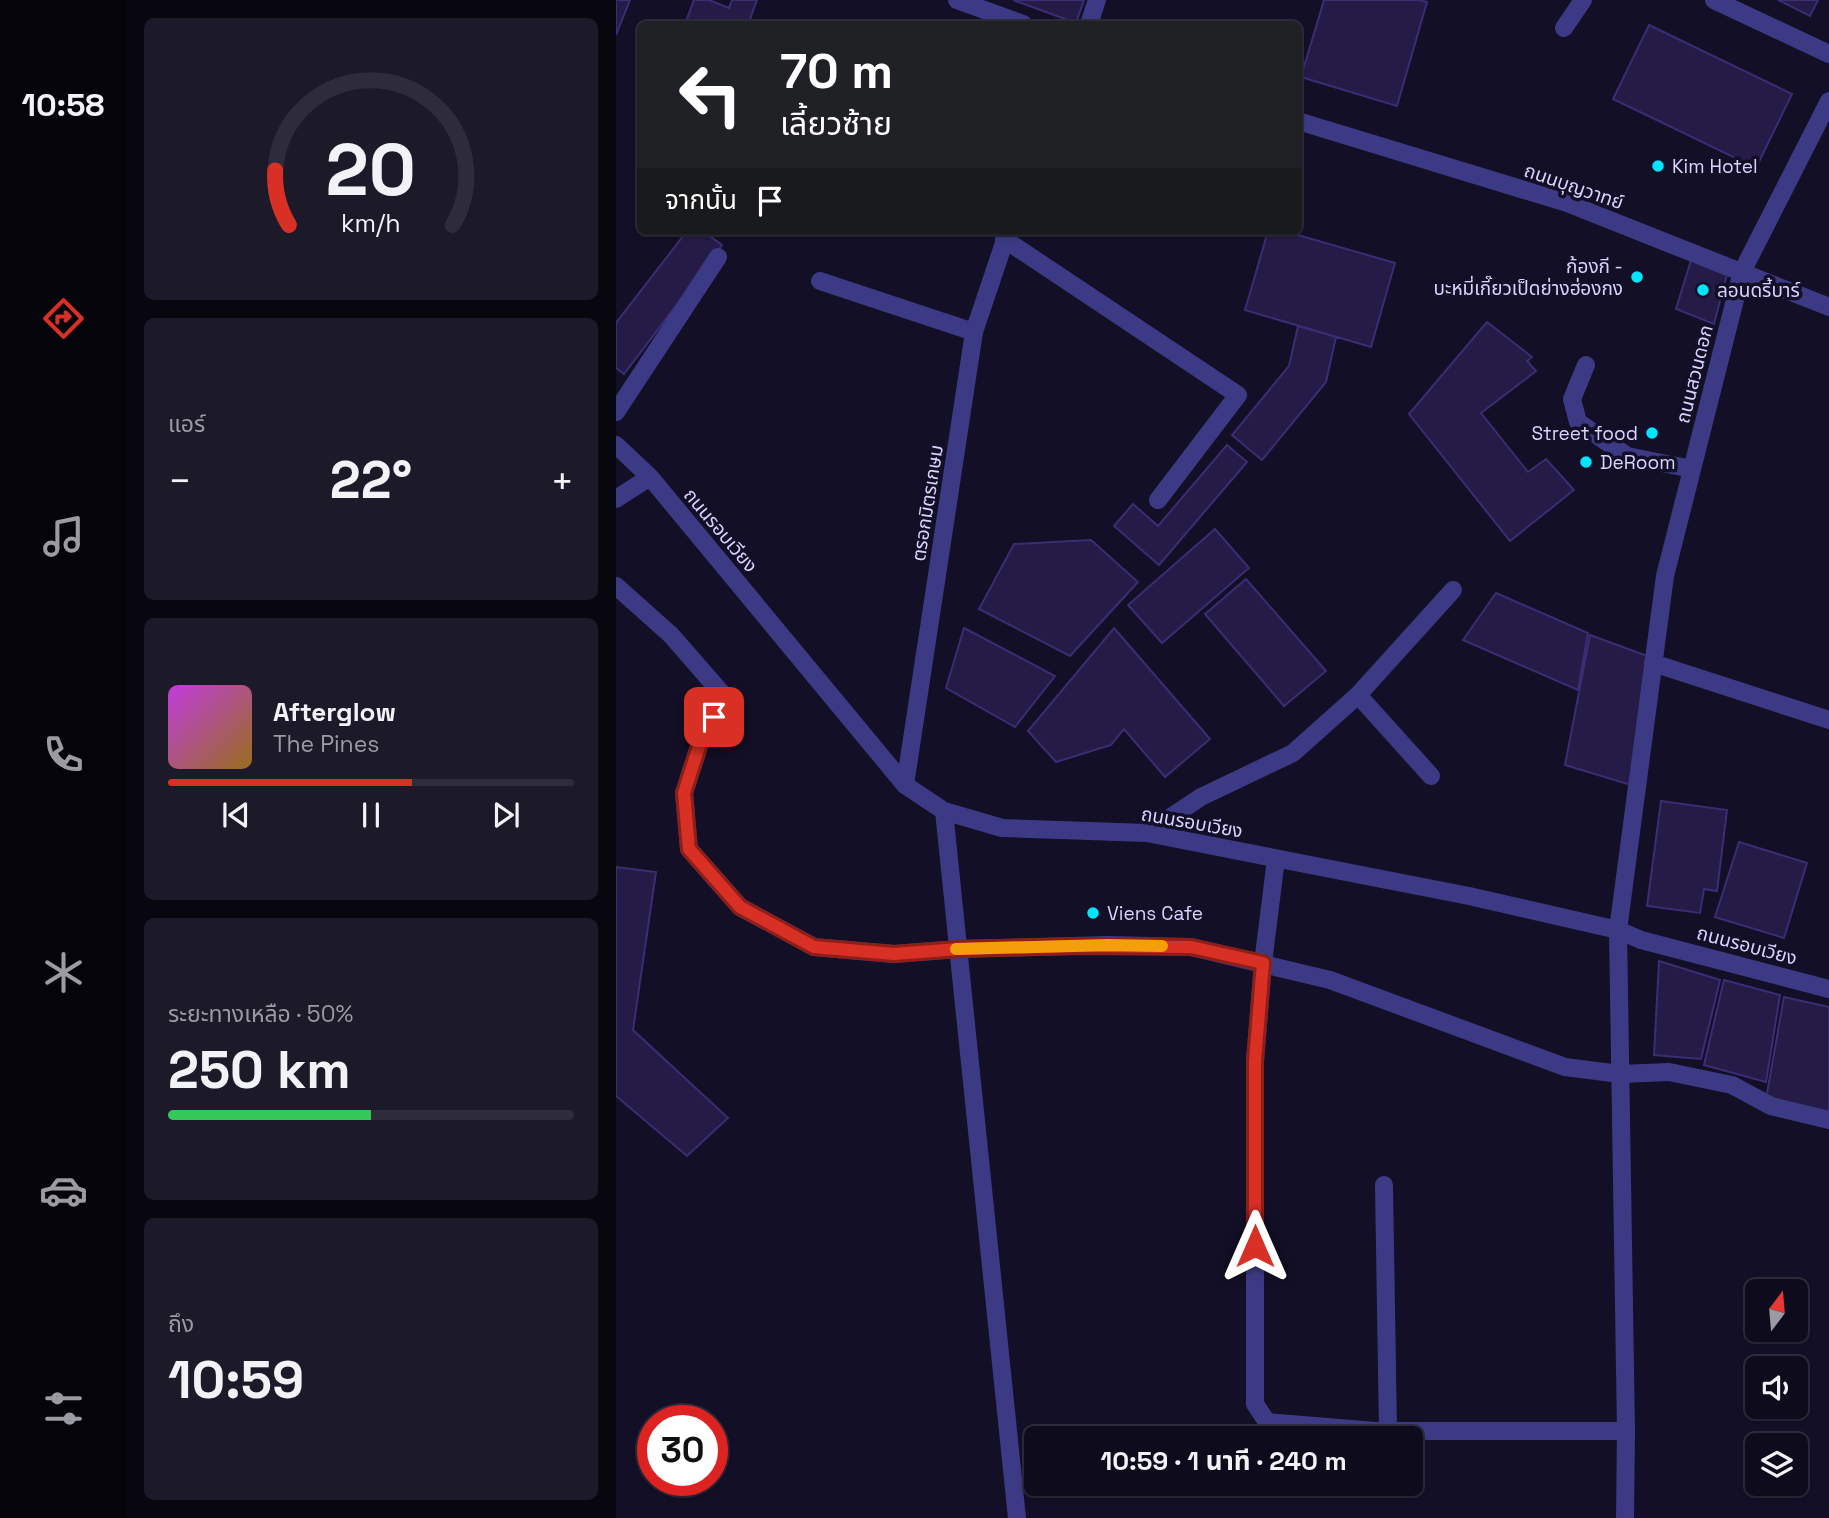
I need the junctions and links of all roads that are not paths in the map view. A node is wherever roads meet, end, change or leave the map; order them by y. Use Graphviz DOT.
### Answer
graph roads {
  1 [pos="957,0"];
  2 [pos="1097,0"];
  3 [pos="1583,0"];
  4 [pos="1713,0"];
  5 [pos="1015,21"];
  6 [pos="1090,21"];
  7 [pos="1564,28"];
  8 [pos="1829,54"];
  9 [pos="1829,102"];
  10 [pos="1302,124"];
  11 [pos="1006,235"];
  12 [pos="718,257"];
  13 [pos="1742,272"];
  14 [pos="820,281"];
  15 [pos="1829,307"];
  16 [pos="974,332"];
  17 [pos="1586,365"];
  18 [pos="616,412"];
  19 [pos="616,445"];
  20 [pos="1692,469"];
  21 [pos="650,477"];
  22 [pos="616,499"];
  23 [pos="1158,500"];
  24 [pos="616,586"];
  25 [pos="1453,590"];
  26 [pos="1653,663"];
  27 [pos="1358,695"];
  28 [pos="1829,720"];
  29 [pos="1431,776"];
  30 [pos="905,785"];
  31 [pos="944,811"];
  32 [pos="1147,833"];
  33 [pos="1276,859"];
  34 [pos="1618,930"];
  35 [pos="958,949"];
  36 [pos="1263,963"];
  37 [pos="1829,989"];
  38 [pos="1620,1074"];
  39 [pos="1829,1120"];
  40 [pos="1384,1185"];
  41 [pos="1321,1426"];
  42 [pos="1388,1426"];
  43 [pos="1423,1431"];
  44 [pos="1626,1431"];
  45 [pos="1017,1518"];
  46 [pos="1625,1518"];
  1 -- 5 [label="street"];
  2 -- 6 [label="street"];
  3 -- 7 [label="street"];
  4 -- 8 [label="street"];
  9 -- 13 [label="street, ถนนสวนดอก"];
  10 -- 13 [label="street, ถนนบุญวาทย์"];
  11 -- 16 [label="street, ตรอกมิตรเกษม"];
  11 -- 23 [label="street"];
  12 -- 18 [label="street"];
  13 -- 15 [label="street, ถนนบุญวาทย์"];
  13 -- 20 [label="street, ถนนสวนดอก"];
  14 -- 16 [label="street"];
  16 -- 30 [label="street, ตรอกมิตรเกษม"];
  17 -- 20 [label="street"];
  19 -- 21 [label="street, ถนนรอบเวียง"];
  20 -- 26 [label="street, ถนนสวนดอก"];
  21 -- 22 [label="street"];
  21 -- 30 [label="street, ถนนรอบเวียง"];
  24 -- 35 [label="street"];
  25 -- 27 [label="street"];
  26 -- 28 [label="street"];
  26 -- 34 [label="street, ถนนสวนดอก"];
  27 -- 29 [label="street"];
  27 -- 32 [label="street"];
  30 -- 31 [label="street, ถนนรอบเวียง"];
  31 -- 32 [label="street, ถนนรอบเวียง"];
  31 -- 35 [label="street"];
  32 -- 33 [label="street, ถนนรอบเวียง"];
  33 -- 34 [label="street, ถนนรอบเวียง"];
  33 -- 36 [label="street"];
  34 -- 37 [label="street, ถนนรอบเวียง"];
  34 -- 38 [label="street, ถนนสวนดอก"];
  35 -- 36 [label="street"];
  35 -- 45 [label="street"];
  36 -- 38 [label="street"];
  36 -- 41 [label="street"];
  38 -- 39 [label="street"];
  38 -- 44 [label="street, ถนนสวนดอก"];
  40 -- 42 [label="street"];
  43 -- 44 [label="street"];
  44 -- 46 [label="street, ถนนสวนดอก"];
}
